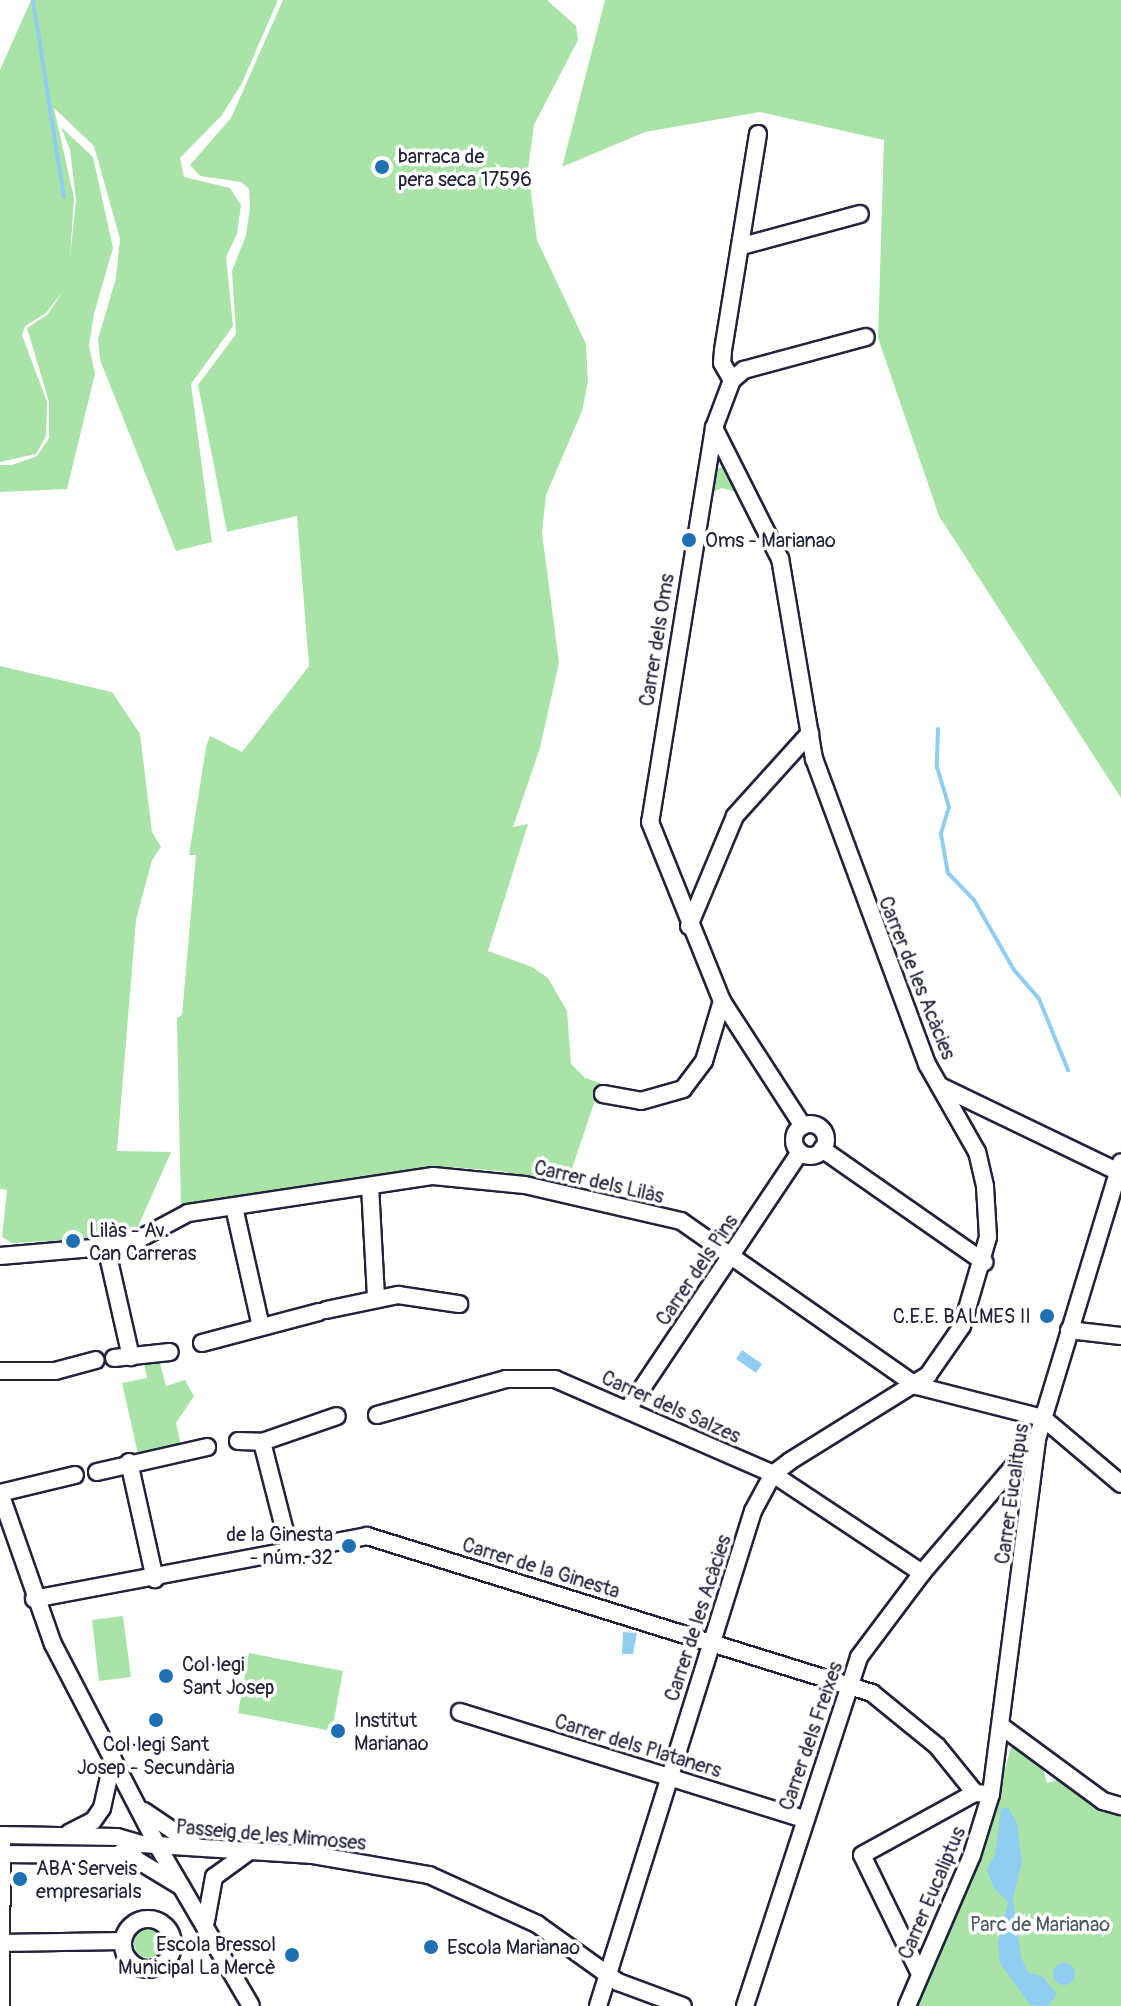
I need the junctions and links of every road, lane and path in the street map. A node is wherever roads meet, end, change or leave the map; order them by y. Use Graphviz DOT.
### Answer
graph roads {
  1 [pos="758,134"];
  2 [pos="860,214"];
  3 [pos="742,246"];
  4 [pos="866,337"];
  5 [pos="732,380"];
  6 [pos="714,428"];
  7 [pos="810,733"];
  8 [pos="689,926"];
  9 [pos="722,1001"];
  10 [pos="940,1085"];
  11 [pos="603,1094"];
  12 [pos="803,1126"];
  13 [pos="822,1149"];
  14 [pos="800,1152"];
  15 [pos="1119,1168"];
  16 [pos="370,1186"];
  17 [pos="234,1207"];
  18 [pos="106,1247"];
  19 [pos="732,1255"];
  20 [pos="0,1256"];
  21 [pos="984,1262"];
  22 [pos="376,1298"];
  23 [pos="459,1304"];
  24 [pos="261,1327"];
  25 [pos="1069,1330"];
  26 [pos="1121,1336"];
  27 [pos="202,1343"];
  28 [pos="170,1352"];
  29 [pos="96,1360"];
  30 [pos="0,1371"];
  31 [pos="917,1386"];
  32 [pos="628,1409"];
  33 [pos="377,1415"];
  34 [pos="337,1416"];
  35 [pos="1043,1418"];
  36 [pos="1037,1439"];
  37 [pos="238,1441"];
  38 [pos="262,1442"];
  39 [pos="207,1447"];
  40 [pos="129,1462"];
  41 [pos="97,1472"];
  42 [pos="773,1474"];
  43 [pos="75,1475"];
  44 [pos="1121,1484"];
  45 [pos="0,1493"];
  46 [pos="290,1551"];
  47 [pos="922,1573"];
  48 [pos="155,1579"];
  49 [pos="34,1599"];
  50 [pos="711,1642"];
  51 [pos="848,1684"];
  52 [pos="460,1712"];
  53 [pos="1001,1726"];
  54 [pos="113,1759"];
  55 [pos="669,1776"];
  56 [pos="983,1794"];
  57 [pos="1121,1806"];
  58 [pos="141,1809"];
  59 [pos="804,1819"];
  60 [pos="1,1835"];
  61 [pos="59,1836"];
  62 [pos="149,1845"];
  63 [pos="203,1849"];
  64 [pos="247,1853"];
  65 [pos="2,1854"];
  66 [pos="116,1855"];
  67 [pos="187,1890"];
  68 [pos="206,1922"];
  69 [pos="123,1941"];
  70 [pos="1,1943"];
  71 [pos="607,1974"];
  72 [pos="920,1974"];
  73 [pos="1,2006"];
  74 [pos="251,2006"];
  75 [pos="598,2006"];
  76 [pos="683,2006"];
  77 [pos="745,2006"];
  78 [pos="907,2006"];
  1 -- 3 [label="street"];
  2 -- 3 [label="street"];
  3 -- 5 [label="street"];
  4 -- 5 [label="street"];
  5 -- 6 [label="street, Carrer dels Oms"];
  6 -- 7 [label="street, Carrer de les Acàcies"];
  6 -- 8 [label="street, Carrer dels Oms"];
  7 -- 8 [label="street"];
  7 -- 10 [label="street, Carrer de les Acàcies"];
  8 -- 9 [label="street, Carrer dels Oms"];
  9 -- 11 [label="street"];
  9 -- 12 [label="street, Carrer dels Oms"];
  10 -- 15 [label="street"];
  10 -- 21 [label="street, Carrer de les Acàcies"];
  12 -- 13 [label="street"];
  12 -- 14 [label="street"];
  13 -- 14 [label="street"];
  13 -- 21 [label="street"];
  14 -- 19 [label="street, Carrer dels Pins"];
  15 -- 25 [label="street, Carrer Eucalitpus"];
  16 -- 17 [label="street, Carrer dels Lilàs"];
  16 -- 19 [label="street, Carrer dels Lilàs"];
  16 -- 22 [label="street"];
  17 -- 18 [label="street, Carrer dels Lilàs"];
  17 -- 24 [label="street"];
  18 -- 20 [label="street, Carrer dels Lilàs"];
  18 -- 28 [label="street"];
  19 -- 31 [label="street, Carrer dels Lilàs"];
  19 -- 32 [label="street, Carrer dels Pins"];
  21 -- 31 [label="street, Carrer de les Acàcies"];
  22 -- 23 [label="street"];
  22 -- 24 [label="street"];
  24 -- 27 [label="street"];
  25 -- 26 [label="street"];
  25 -- 35 [label="street, Carrer Eucalitpus"];
  29 -- 30 [label="street"];
  31 -- 35 [label="street, Carrer dels Lilàs"];
  31 -- 42 [label="street, Carrer de les Acàcies"];
  32 -- 33 [label="street, Carrer dels Salzes"];
  32 -- 42 [label="street, Carrer dels Salzes"];
  34 -- 38 [label="street"];
  35 -- 36 [label="street, Carrer Eucalitpus"];
  35 -- 44 [label="street, Carrer dels Lilàs"];
  36 -- 47 [label="street, Carrer dels Freixes"];
  36 -- 53 [label="street, Carrer Eucalitpus"];
  37 -- 38 [label="street"];
  38 -- 46 [label="street"];
  39 -- 40 [label="street"];
  40 -- 41 [label="street"];
  40 -- 48 [label="street"];
  42 -- 47 [label="street, Carrer dels Salzes"];
  42 -- 50 [label="street, Carrer de les Acàcies"];
  43 -- 45 [label="street"];
  45 -- 49 [label="street"];
  46 -- 48 [label="street, Carrer de la Ginesta"];
  46 -- 50 [label="street, Carrer de la Ginesta"];
  47 -- 51 [label="street, Carrer dels Freixes"];
  48 -- 49 [label="street, Carrer de la Ginesta"];
  49 -- 54 [label="street"];
  50 -- 51 [label="street, Carrer de la Ginesta"];
  50 -- 55 [label="street, Carrer de les Acàcies"];
  51 -- 56 [label="street, Carrer de la Ginesta"];
  51 -- 59 [label="street, Carrer dels Freixes"];
  52 -- 55 [label="street, Carrer dels Plataners"];
  53 -- 56 [label="street, Carrer Eucalitpus"];
  53 -- 57 [label="street"];
  54 -- 58 [label="street"];
  54 -- 61 [label="street"];
  55 -- 59 [label="street, Carrer dels Plataners"];
  55 -- 71 [label="street, Carrer de les Acàcies"];
  56 -- 72 [label="street, Carrer Eucaliptus"];
  56 -- 72 [label="street"];
  58 -- 62 [label="street"];
  58 -- 63 [label="street"];
  59 -- 77 [label="street, Carrer dels Freixes"];
  60 -- 61 [label="street, Passeig de les Mimoses"];
  60 -- 65 [label="street"];
  61 -- 62 [label="street, Passeig de les Mimoses"];
  62 -- 63 [label="street, Passeig de les Mimoses"];
  62 -- 66 [label="street"];
  62 -- 67 [label="street"];
  63 -- 64 [label="street, Passeig de les Mimoses"];
  64 -- 68 [label="street"];
  64 -- 71 [label="street, Passeig de les Mimoses"];
  65 -- 66 [label="street"];
  65 -- 70 [label="street"];
  66 -- 67 [label="street"];
  67 -- 68 [label="street"];
  68 -- 74 [label="street"];
  69 -- 70 [label="street"];
  70 -- 73 [label="street"];
  71 -- 75 [label="street, Carrer de les Acàcies"];
  71 -- 76 [label="street, Passeig de les Mimoses"];
  72 -- 78 [label="street, Carrer Eucaliptus"];
}
